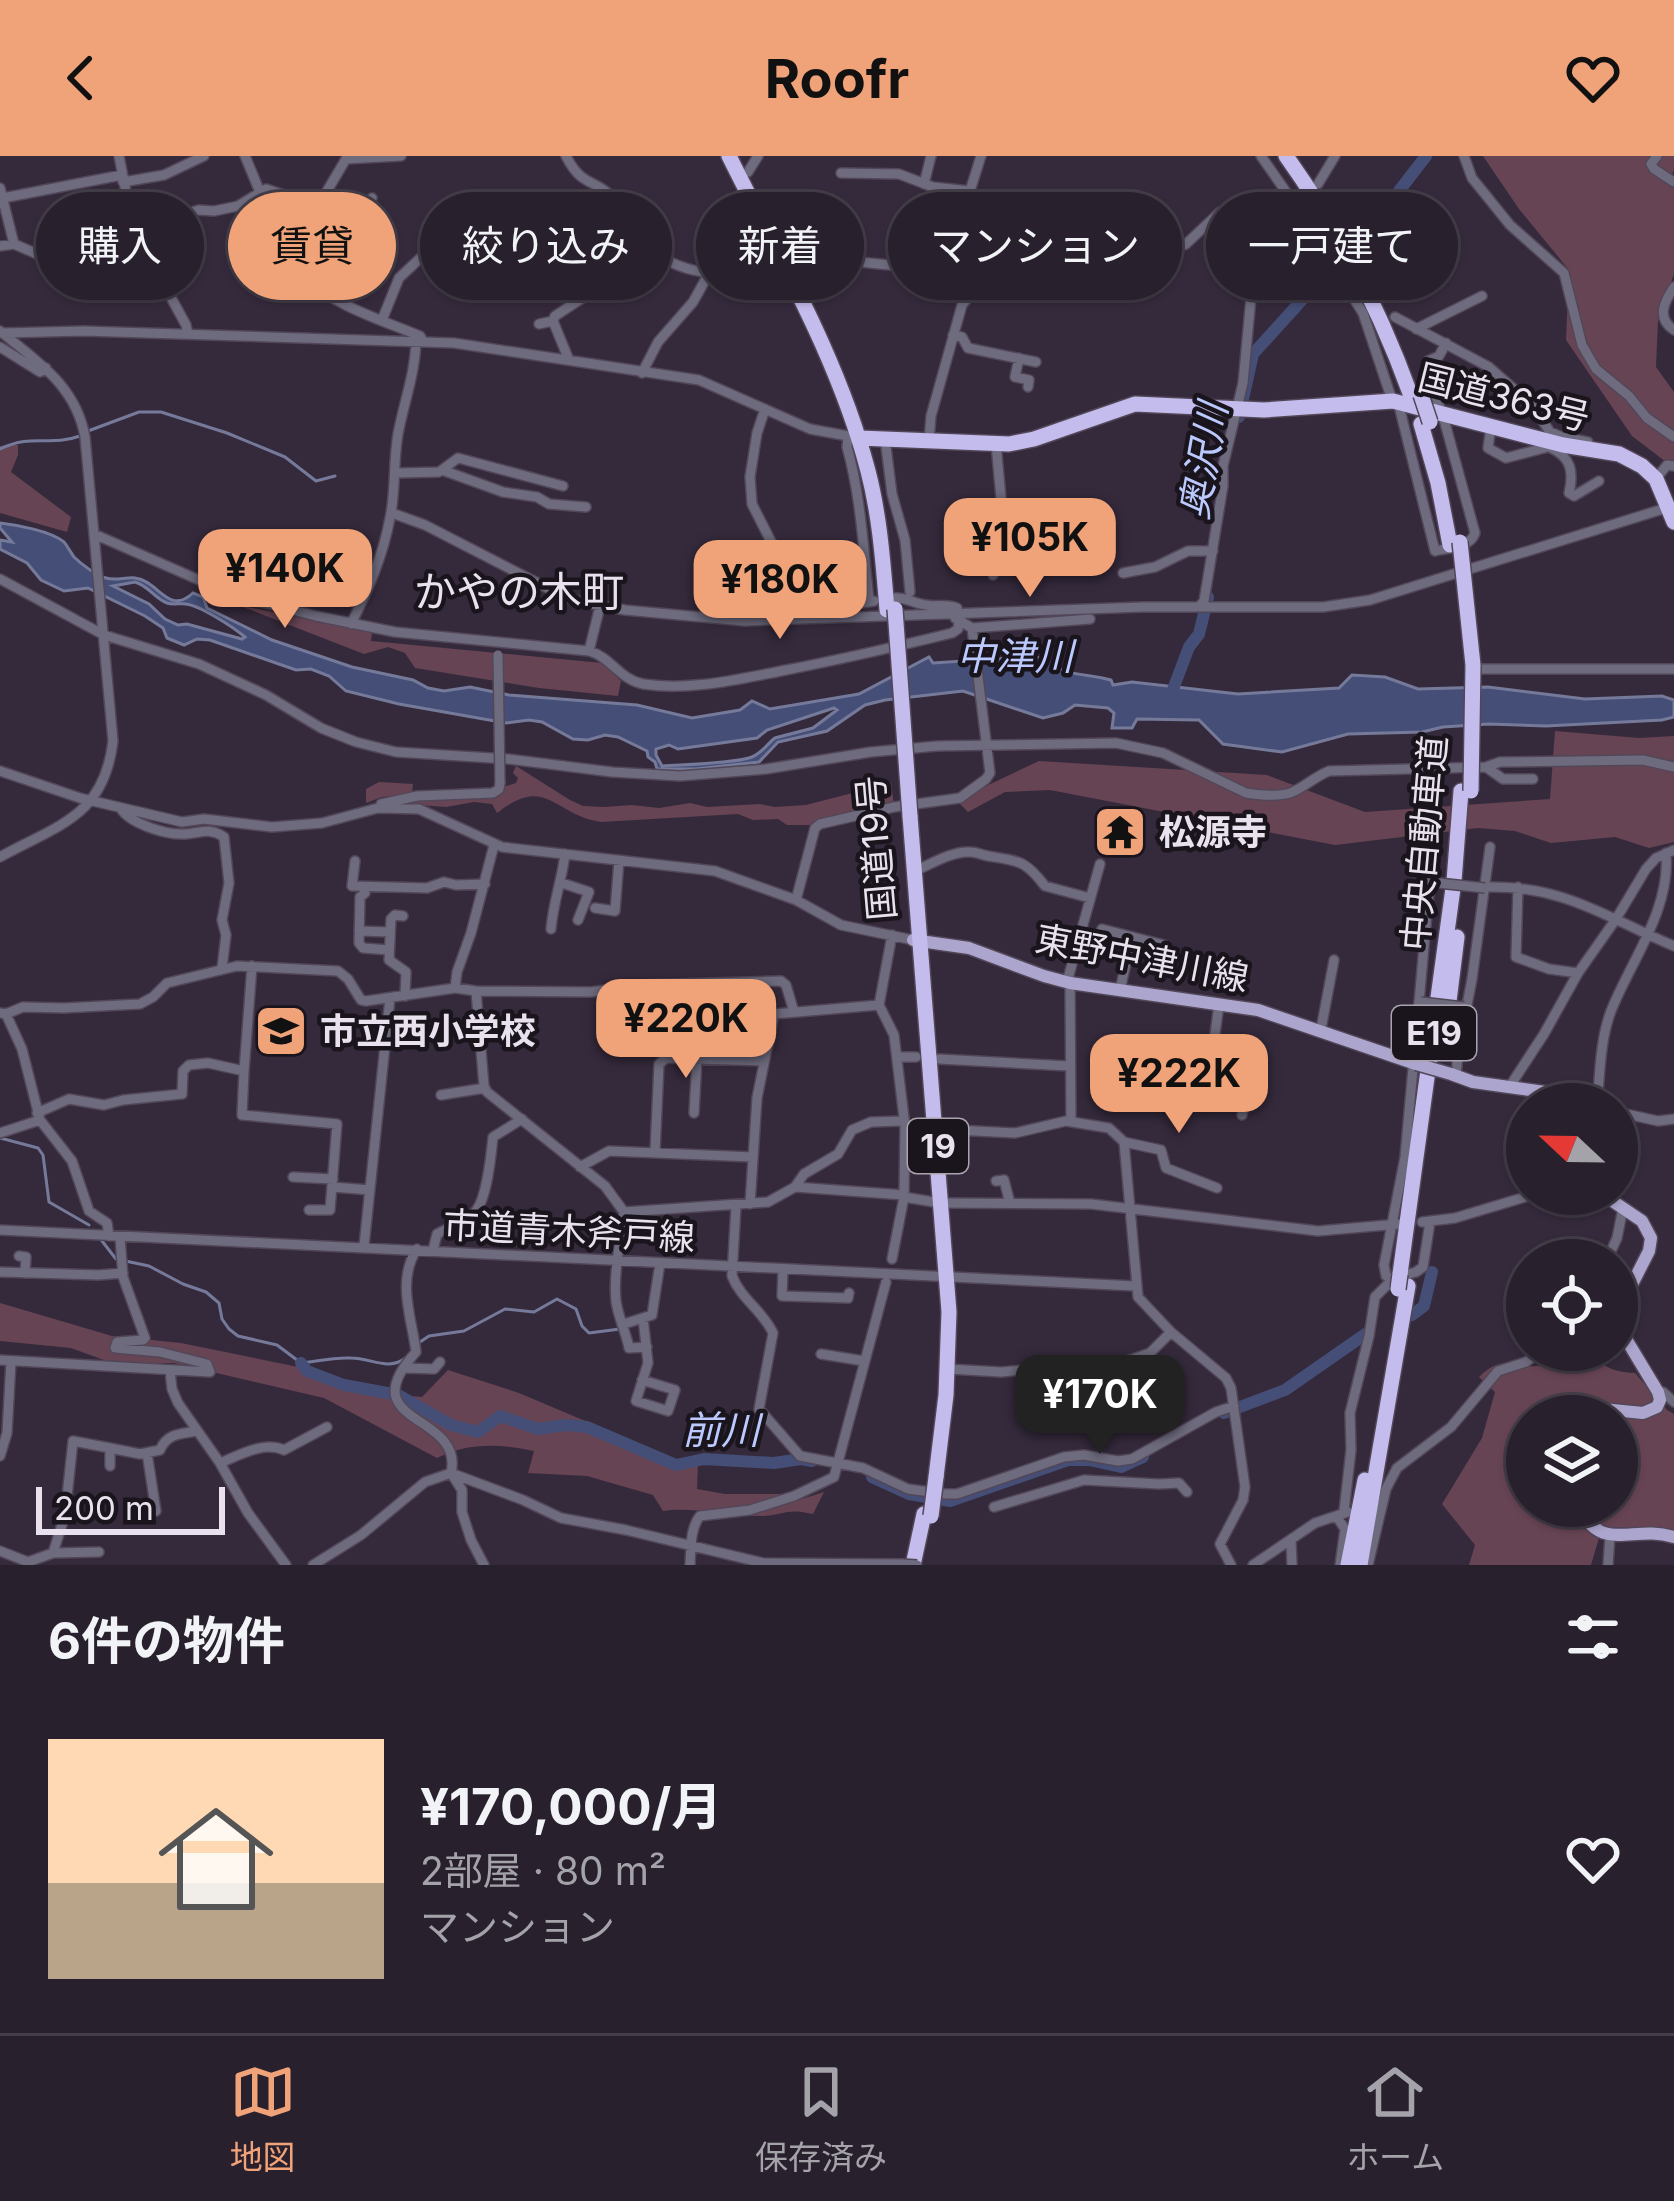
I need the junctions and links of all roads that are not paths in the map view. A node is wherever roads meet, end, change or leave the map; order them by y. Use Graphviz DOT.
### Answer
graph roads {
  1 [pos="119,156"];
  2 [pos="204,156"];
  3 [pos="245,156"];
  4 [pos="401,156"];
  5 [pos="566,156"];
  6 [pos="730,156"];
  7 [pos="758,156"];
  8 [pos="931,156"];
  9 [pos="981,156"];
  10 [pos="1261,156"];
  11 [pos="1286,156"];
  12 [pos="1298,156"];
  13 [pos="1335,156"];
  14 [pos="1464,156"];
  15 [pos="1657,156"];
  16 [pos="744,164"];
  17 [pos="841,172"];
  18 [pos="123,179"];
  19 [pos="1674,182"];
  20 [pos="924,184"];
  21 [pos="1318,184"];
  22 [pos="260,190"];
  23 [pos="970,191"];
  24 [pos="126,192"];
  25 [pos="275,192"];
  26 [pos="326,192"];
  27 [pos="748,192"];
  28 [pos="756,192"];
  29 [pos="1290,192"];
  30 [pos="2,193"];
  31 [pos="204,210"];
  32 [pos="1206,225"];
  33 [pos="14,244"];
  34 [pos="0,246"];
  35 [pos="1182,246"];
  36 [pos="36,254"];
  37 [pos="420,258"];
  38 [pos="696,272"];
  39 [pos="1674,287"];
  40 [pos="696,296"];
  41 [pos="1482,296"];
  42 [pos="172,300"];
  43 [pos="579,300"];
  44 [pos="805,300"];
  45 [pos="965,300"];
  46 [pos="1251,300"];
  47 [pos="1357,300"];
  48 [pos="1395,317"];
  49 [pos="382,320"];
  50 [pos="553,321"];
  51 [pos="539,324"];
  52 [pos="1416,329"];
  53 [pos="34,330"];
  54 [pos="1674,330"];
  55 [pos="1,332"];
  56 [pos="188,334"];
  57 [pos="953,334"];
  58 [pos="419,341"];
  59 [pos="1446,343"];
  60 [pos="0,347"];
  61 [pos="28,352"];
  62 [pos="1019,358"];
  63 [pos="568,360"];
  64 [pos="1036,362"];
  65 [pos="46,368"];
  66 [pos="642,373"];
  67 [pos="1028,387"];
  68 [pos="1406,398"];
  69 [pos="1236,407"];
  70 [pos="765,409"];
  71 [pos="1430,419"];
  72 [pos="1491,426"];
  73 [pos="1674,437"];
  74 [pos="865,438"];
  75 [pos="929,440"];
  76 [pos="996,444"];
  77 [pos="1549,445"];
  78 [pos="1618,454"];
  79 [pos="1674,466"];
  80 [pos="442,470"];
  81 [pos="399,473"];
  82 [pos="1658,477"];
  83 [pos="1674,478"];
  84 [pos="1599,482"];
  85 [pos="563,486"];
  86 [pos="586,507"];
  87 [pos="392,513"];
  88 [pos="1669,515"];
  89 [pos="94,538"];
  90 [pos="1213,551"];
  91 [pos="1123,573"];
  92 [pos="993,575"];
  93 [pos="0,579"];
  94 [pos="800,596"];
  95 [pos="600,606"];
  96 [pos="890,606"];
  97 [pos="1203,608"];
  98 [pos="957,616"];
  99 [pos="803,618"];
  100 [pos="1090,619"];
  101 [pos="351,624"];
  102 [pos="103,630"];
  103 [pos="972,630"];
  104 [pos="498,649"];
  105 [pos="589,651"];
  106 [pos="1477,669"];
  107 [pos="1674,669"];
  108 [pos="987,743"];
  109 [pos="1674,766"];
  110 [pos="1486,767"];
  111 [pos="0,771"];
  112 [pos="1534,779"];
  113 [pos="92,801"];
  114 [pos="121,808"];
  115 [pos="378,808"];
  116 [pos="907,815"];
  117 [pos="494,844"];
  118 [pos="1433,847"];
  119 [pos="1490,847"];
  120 [pos="565,854"];
  121 [pos="1670,856"];
  122 [pos="0,857"];
  123 [pos="619,860"];
  124 [pos="355,862"];
  125 [pos="1100,864"];
  126 [pos="915,871"];
  127 [pos="1429,882"];
  128 [pos="562,883"];
  129 [pos="485,884"];
  130 [pos="1518,887"];
  131 [pos="1485,888"];
  132 [pos="365,892"];
  133 [pos="1090,898"];
  134 [pos="796,900"];
  135 [pos="595,908"];
  136 [pos="403,916"];
  137 [pos="578,920"];
  138 [pos="1616,920"];
  139 [pos="551,929"];
  140 [pos="1102,929"];
  141 [pos="359,931"];
  142 [pos="390,932"];
  143 [pos="892,935"];
  144 [pos="1648,935"];
  145 [pos="1132,937"];
  146 [pos="917,941"];
  147 [pos="1164,945"];
  148 [pos="1674,946"];
  149 [pos="389,950"];
  150 [pos="1334,960"];
  151 [pos="252,966"];
  152 [pos="222,968"];
  153 [pos="1578,973"];
  154 [pos="1069,982"];
  155 [pos="455,988"];
  156 [pos="1120,990"];
  157 [pos="476,992"];
  158 [pos="405,996"];
  159 [pos="390,998"];
  160 [pos="1421,1002"];
  161 [pos="1219,1004"];
  162 [pos="879,1005"];
  163 [pos="1464,1006"];
  164 [pos="794,1012"];
  165 [pos="3,1013"];
  166 [pos="1321,1029"];
  167 [pos="897,1057"];
  168 [pos="916,1058"];
  169 [pos="697,1059"];
  170 [pos="939,1059"];
  171 [pos="764,1061"];
  172 [pos="1414,1063"];
  173 [pos="1069,1066"];
  174 [pos="244,1070"];
  175 [pos="1453,1076"];
  176 [pos="1512,1083"];
  177 [pos="1599,1083"];
  178 [pos="1506,1085"];
  179 [pos="485,1088"];
  180 [pos="442,1095"];
  181 [pos="694,1113"];
  182 [pos="1242,1115"];
  183 [pos="39,1116"];
  184 [pos="1638,1117"];
  185 [pos="523,1120"];
  186 [pos="1071,1121"];
  187 [pos="1673,1123"];
  188 [pos="904,1124"];
  189 [pos="932,1128"];
  190 [pos="0,1133"];
  191 [pos="1124,1142"];
  192 [pos="655,1152"];
  193 [pos="753,1156"];
  194 [pos="580,1167"];
  195 [pos="293,1178"];
  196 [pos="996,1181"];
  197 [pos="333,1183"];
  198 [pos="795,1187"];
  199 [pos="1217,1188"];
  200 [pos="370,1190"];
  201 [pos="904,1196"];
  202 [pos="1506,1202"];
  203 [pos="938,1203"];
  204 [pos="1010,1203"];
  205 [pos="750,1204"];
  206 [pos="736,1206"];
  207 [pos="1128,1207"];
  208 [pos="309,1210"];
  209 [pos="624,1213"];
  210 [pos="1634,1215"];
  211 [pos="1395,1224"];
  212 [pos="0,1230"];
  213 [pos="114,1236"];
  214 [pos="364,1246"];
  215 [pos="417,1249"];
  216 [pos="433,1250"];
  217 [pos="19,1256"];
  218 [pos="892,1259"];
  219 [pos="619,1261"];
  220 [pos="660,1263"];
  221 [pos="730,1267"];
  222 [pos="783,1269"];
  223 [pos="123,1270"];
  224 [pos="0,1272"];
  225 [pos="25,1273"];
  226 [pos="942,1275"];
  227 [pos="1402,1280"];
  228 [pos="886,1282"];
  229 [pos="1135,1286"];
  230 [pos="849,1292"];
  231 [pos="643,1318"];
  232 [pos="624,1324"];
  233 [pos="1171,1332"];
  234 [pos="647,1347"];
  235 [pos="821,1354"];
  236 [pos="5,1360"];
  237 [pos="864,1361"];
  238 [pos="440,1362"];
  239 [pos="405,1368"];
  240 [pos="947,1369"];
  241 [pos="1506,1369"];
  242 [pos="1021,1370"];
  243 [pos="170,1371"];
  244 [pos="643,1380"];
  245 [pos="1658,1391"];
  246 [pos="1674,1402"];
  247 [pos="1234,1406"];
  248 [pos="1042,1410"];
  249 [pos="1638,1412"];
  250 [pos="327,1426"];
  251 [pos="197,1431"];
  252 [pos="110,1448"];
  253 [pos="147,1453"];
  254 [pos="0,1456"];
  255 [pos="839,1462"];
  256 [pos="220,1463"];
  257 [pos="110,1466"];
  258 [pos="1034,1468"];
  259 [pos="451,1473"];
  260 [pos="933,1476"];
  261 [pos="1042,1492"];
  262 [pos="1187,1492"];
  263 [pos="994,1507"];
  264 [pos="156,1511"];
  265 [pos="1345,1514"];
  266 [pos="1590,1527"];
  267 [pos="1610,1535"];
  268 [pos="1674,1537"];
  269 [pos="1291,1540"];
  270 [pos="691,1545"];
  271 [pos="0,1551"];
  272 [pos="99,1552"];
  273 [pos="53,1553"];
  274 [pos="44,1562"];
  275 [pos="282,1564"];
  276 [pos="902,1564"];
  277 [pos="314,1565"];
  278 [pos="483,1565"];
  279 [pos="690,1565"];
  280 [pos="917,1565"];
  281 [pos="1231,1565"];
  282 [pos="1253,1565"];
  283 [pos="1292,1565"];
  284 [pos="1344,1565"];
  285 [pos="1364,1565"];
  286 [pos="1608,1565"];
  1 -- 18 [label="street"];
  2 -- 18 [label="street"];
  3 -- 22 [label="street"];
  4 -- 26 [label="street"];
  5 -- 38 [label="street"];
  6 -- 27 [label="highway, 国道19号 / 19"];
  7 -- 16 [label="street"];
  8 -- 20 [label="street"];
  9 -- 23 [label="street"];
  10 -- 29 [label="street"];
  11 -- 68 [label="highway, 中央自動車道 / E19"];
  12 -- 68 [label="highway, 中央自動車道 / E19"];
  13 -- 21 [label="street"];
  14 -- 73 [label="street"];
  15 -- 19 [label="street"];
  16 -- 28 [label="highway, 国道19号 / 19"];
  17 -- 20 [label="street"];
  18 -- 24 [label="street"];
  18 -- 30 [label="street"];
  20 -- 23 [label="street"];
  22 -- 25 [label="street"];
  22 -- 31 [label="street"];
  22 -- 49 [label="street"];
  30 -- 33 [label="street"];
  32 -- 35 [label="street"];
  33 -- 34 [label="street"];
  33 -- 36 [label="street"];
  37 -- 49 [label="street"];
  39 -- 54 [label="street"];
  40 -- 66 [label="street"];
  41 -- 52 [label="street"];
  42 -- 56 [label="street"];
  43 -- 50 [label="street"];
  44 -- 74 [label="highway, 国道19号 / 19"];
  45 -- 57 [label="street"];
  46 -- 69 [label="street"];
  47 -- 68 [label="street"];
  48 -- 52 [label="street"];
  49 -- 58 [label="street"];
  50 -- 51 [label="street"];
  50 -- 63 [label="street"];
  52 -- 59 [label="street"];
  53 -- 55 [label="street"];
  53 -- 56 [label="street"];
  53 -- 61 [label="street"];
  55 -- 61 [label="street"];
  56 -- 58 [label="street"];
  57 -- 62 [label="street"];
  57 -- 75 [label="street"];
  58 -- 63 [label="street"];
  58 -- 87 [label="street"];
  59 -- 71 [label="street"];
  59 -- 78 [label="street"];
  60 -- 65 [label="street"];
  61 -- 65 [label="street"];
  62 -- 64 [label="street"];
  62 -- 67 [label="street"];
  63 -- 66 [label="street"];
  65 -- 89 [label="street"];
  66 -- 70 [label="street"];
  68 -- 69 [label="highway, 国道363号"];
  68 -- 71 [label="highway, 中央自動車道 / E19, bridge"];
  68 -- 71 [label="highway, 国道363号"];
  68 -- 71 [label="street"];
  69 -- 76 [label="highway, 国道363号"];
  69 -- 90 [label="street"];
  70 -- 74 [label="street"];
  70 -- 94 [label="street"];
  71 -- 72 [label="highway, 国道363号"];
  71 -- 227 [label="highway, 中央自動車道 / E19, bridge"];
  72 -- 77 [label="highway, 国道363号"];
  72 -- 77 [label="street"];
  74 -- 75 [label="highway, 国道363号"];
  74 -- 96 [label="highway, 国道19号 / 19"];
  74 -- 96 [label="street"];
  75 -- 76 [label="highway, 国道363号"];
  76 -- 92 [label="street"];
  77 -- 78 [label="highway, 国道363号"];
  77 -- 84 [label="street"];
  78 -- 82 [label="highway, 国道363号"];
  79 -- 82 [label="street"];
  80 -- 81 [label="street"];
  80 -- 85 [label="street"];
  80 -- 86 [label="street"];
  82 -- 83 [label="street"];
  82 -- 88 [label="highway"];
  87 -- 95 [label="street"];
  87 -- 101 [label="street"];
  88 -- 97 [label="street"];
  89 -- 101 [label="street"];
  89 -- 102 [label="street"];
  90 -- 91 [label="street"];
  90 -- 97 [label="street"];
  93 -- 102 [label="street"];
  94 -- 96 [label="street"];
  94 -- 99 [label="street"];
  95 -- 99 [label="street"];
  95 -- 105 [label="street"];
  96 -- 98 [label="street"];
  96 -- 98 [label="street"];
  96 -- 99 [label="street"];
  96 -- 116 [label="highway, 国道19号 / 19, bridge"];
  97 -- 98 [label="street"];
  98 -- 103 [label="street"];
  98 -- 105 [label="street"];
  100 -- 103 [label="street"];
  101 -- 104 [label="street"];
  102 -- 108 [label="street"];
  102 -- 113 [label="street"];
  103 -- 108 [label="street"];
  104 -- 105 [label="street"];
  104 -- 115 [label="street, bridge"];
  106 -- 107 [label="street"];
  108 -- 110 [label="street"];
  108 -- 134 [label="street"];
  109 -- 110 [label="street"];
  110 -- 112 [label="street"];
  111 -- 113 [label="street"];
  113 -- 114 [label="street"];
  113 -- 122 [label="street"];
  114 -- 115 [label="street"];
  114 -- 152 [label="street"];
  115 -- 117 [label="street"];
  116 -- 126 [label="highway, 国道19号 / 19"];
  116 -- 146 [label="highway, 国道19号 / 19"];
  117 -- 120 [label="street"];
  117 -- 129 [label="street"];
  118 -- 127 [label="street"];
  119 -- 131 [label="street"];
  120 -- 123 [label="street"];
  120 -- 128 [label="street"];
  121 -- 138 [label="street"];
  121 -- 144 [label="street"];
  123 -- 134 [label="street"];
  123 -- 135 [label="street"];
  124 -- 129 [label="street"];
  125 -- 133 [label="street"];
  126 -- 133 [label="street"];
  126 -- 146 [label="highway, 国道19号 / 19"];
  127 -- 131 [label="street, bridge"];
  127 -- 160 [label="street"];
  128 -- 137 [label="street"];
  128 -- 139 [label="street"];
  129 -- 155 [label="street"];
  130 -- 131 [label="street"];
  130 -- 138 [label="street"];
  130 -- 153 [label="street"];
  131 -- 163 [label="street"];
  132 -- 141 [label="street"];
  133 -- 154 [label="street"];
  134 -- 143 [label="street"];
  136 -- 142 [label="street"];
  138 -- 144 [label="street"];
  138 -- 153 [label="street"];
  140 -- 145 [label="street"];
  141 -- 142 [label="street"];
  141 -- 149 [label="street"];
  142 -- 149 [label="street"];
  143 -- 146 [label="street"];
  143 -- 162 [label="street"];
  144 -- 148 [label="street"];
  144 -- 177 [label="street"];
  145 -- 147 [label="street"];
  145 -- 156 [label="street"];
  146 -- 154 [label="main road, 東野中津川線"];
  146 -- 189 [label="highway, 国道19号 / 19"];
  149 -- 158 [label="street"];
  150 -- 166 [label="street"];
  151 -- 152 [label="street"];
  151 -- 159 [label="street"];
  151 -- 174 [label="street"];
  152 -- 165 [label="street"];
  153 -- 176 [label="street"];
  154 -- 156 [label="main road, 東野中津川線"];
  154 -- 173 [label="street"];
  155 -- 157 [label="street"];
  155 -- 158 [label="street"];
  156 -- 161 [label="main road, 東野中津川線"];
  157 -- 164 [label="street"];
  157 -- 179 [label="street"];
  158 -- 159 [label="street"];
  159 -- 200 [label="street"];
  160 -- 163 [label="street, bridge"];
  160 -- 172 [label="street"];
  161 -- 166 [label="main road, 東野中津川線"];
  161 -- 182 [label="street"];
  162 -- 164 [label="street"];
  162 -- 167 [label="street"];
  163 -- 175 [label="street"];
  164 -- 171 [label="street"];
  165 -- 183 [label="street"];
  166 -- 172 [label="main road, 東野中津川線"];
  167 -- 168 [label="street"];
  167 -- 188 [label="street"];
  169 -- 171 [label="street"];
  169 -- 181 [label="street"];
  169 -- 192 [label="street"];
  170 -- 173 [label="street"];
  171 -- 193 [label="street"];
  172 -- 175 [label="main road, 東野中津川線, bridge"];
  172 -- 211 [label="street"];
  173 -- 186 [label="street"];
  174 -- 183 [label="street"];
  174 -- 197 [label="street"];
  175 -- 178 [label="main road, 東野中津川線"];
  179 -- 180 [label="street"];
  179 -- 185 [label="street"];
  183 -- 190 [label="street"];
  183 -- 213 [label="street"];
  184 -- 187 [label="street"];
  185 -- 194 [label="street"];
  185 -- 216 [label="street"];
  186 -- 189 [label="street"];
  186 -- 191 [label="street"];
  188 -- 189 [label="street"];
  188 -- 198 [label="street"];
  188 -- 201 [label="street"];
  189 -- 203 [label="highway, 国道19号 / 19"];
  191 -- 199 [label="street"];
  191 -- 207 [label="street"];
  192 -- 193 [label="street"];
  192 -- 194 [label="street"];
  193 -- 205 [label="street"];
  194 -- 209 [label="street"];
  195 -- 197 [label="street"];
  196 -- 204 [label="street"];
  197 -- 200 [label="street"];
  197 -- 208 [label="street"];
  198 -- 201 [label="street"];
  198 -- 205 [label="street"];
  200 -- 214 [label="street"];
  201 -- 203 [label="street"];
  201 -- 218 [label="street"];
  202 -- 227 [label="street"];
  203 -- 204 [label="street"];
  203 -- 226 [label="highway, 国道19号 / 19"];
  204 -- 207 [label="street"];
  205 -- 206 [label="street"];
  206 -- 209 [label="street"];
  206 -- 221 [label="street"];
  207 -- 211 [label="street"];
  207 -- 229 [label="street"];
  209 -- 219 [label="street"];
  210 -- 245 [label="main road"];
  211 -- 227 [label="street"];
  212 -- 213 [label="street, 市道青木斧戸線"];
  213 -- 214 [label="street, 市道青木斧戸線"];
  213 -- 223 [label="street"];
  214 -- 215 [label="street, 市道青木斧戸線"];
  215 -- 216 [label="street, 市道青木斧戸線"];
  215 -- 239 [label="street"];
  216 -- 219 [label="street, 市道青木斧戸線"];
  217 -- 225 [label="street"];
  219 -- 220 [label="street, 市道青木斧戸線"];
  219 -- 232 [label="street"];
  220 -- 221 [label="street, 市道青木斧戸線"];
  220 -- 231 [label="street"];
  221 -- 222 [label="street, 市道青木斧戸線"];
  221 -- 255 [label="street"];
  222 -- 226 [label="street, 市道青木斧戸線"];
  222 -- 230 [label="street"];
  223 -- 225 [label="street"];
  223 -- 243 [label="street"];
  224 -- 225 [label="street"];
  226 -- 229 [label="street, 市道青木斧戸線"];
  226 -- 240 [label="highway, 国道19号 / 19"];
  226 -- 260 [label="highway, 国道19号 / 19"];
  227 -- 265 [label="street"];
  227 -- 284 [label="highway, 中央自動車道 / E19"];
  227 -- 285 [label="highway, 中央自動車道 / E19"];
  228 -- 237 [label="street"];
  229 -- 233 [label="street"];
  231 -- 232 [label="street"];
  231 -- 234 [label="street"];
  232 -- 234 [label="street"];
  233 -- 242 [label="street"];
  233 -- 247 [label="street"];
  234 -- 244 [label="street"];
  235 -- 237 [label="street"];
  236 -- 243 [label="street"];
  236 -- 254 [label="street"];
  237 -- 255 [label="street"];
  238 -- 239 [label="street"];
  239 -- 259 [label="street"];
  240 -- 242 [label="street"];
  240 -- 260 [label="highway, 国道19号 / 19"];
  241 -- 285 [label="street"];
  242 -- 248 [label="street"];
  243 -- 251 [label="street"];
  245 -- 246 [label="street"];
  245 -- 249 [label="main road"];
  247 -- 258 [label="street"];
  247 -- 281 [label="street"];
  250 -- 256 [label="street"];
  251 -- 253 [label="street"];
  251 -- 256 [label="street"];
  252 -- 253 [label="street"];
  252 -- 257 [label="street"];
  252 -- 273 [label="street"];
  253 -- 264 [label="street"];
  255 -- 258 [label="street"];
  255 -- 270 [label="street"];
  256 -- 275 [label="street"];
  258 -- 261 [label="street"];
  259 -- 270 [label="street"];
  259 -- 277 [label="street"];
  259 -- 278 [label="street"];
  260 -- 280 [label="highway, 国道19号 / 19, bridge"];
  261 -- 262 [label="street"];
  261 -- 263 [label="street"];
  265 -- 269 [label="street"];
  265 -- 284 [label="street"];
  266 -- 267 [label="main road"];
  267 -- 268 [label="main road"];
  267 -- 286 [label="street"];
  269 -- 282 [label="street"];
  269 -- 283 [label="street"];
  270 -- 276 [label="street"];
  270 -- 279 [label="street"];
  271 -- 274 [label="street"];
  272 -- 273 [label="street"];
  273 -- 274 [label="street"];
  276 -- 280 [label="street, bridge"];
}
